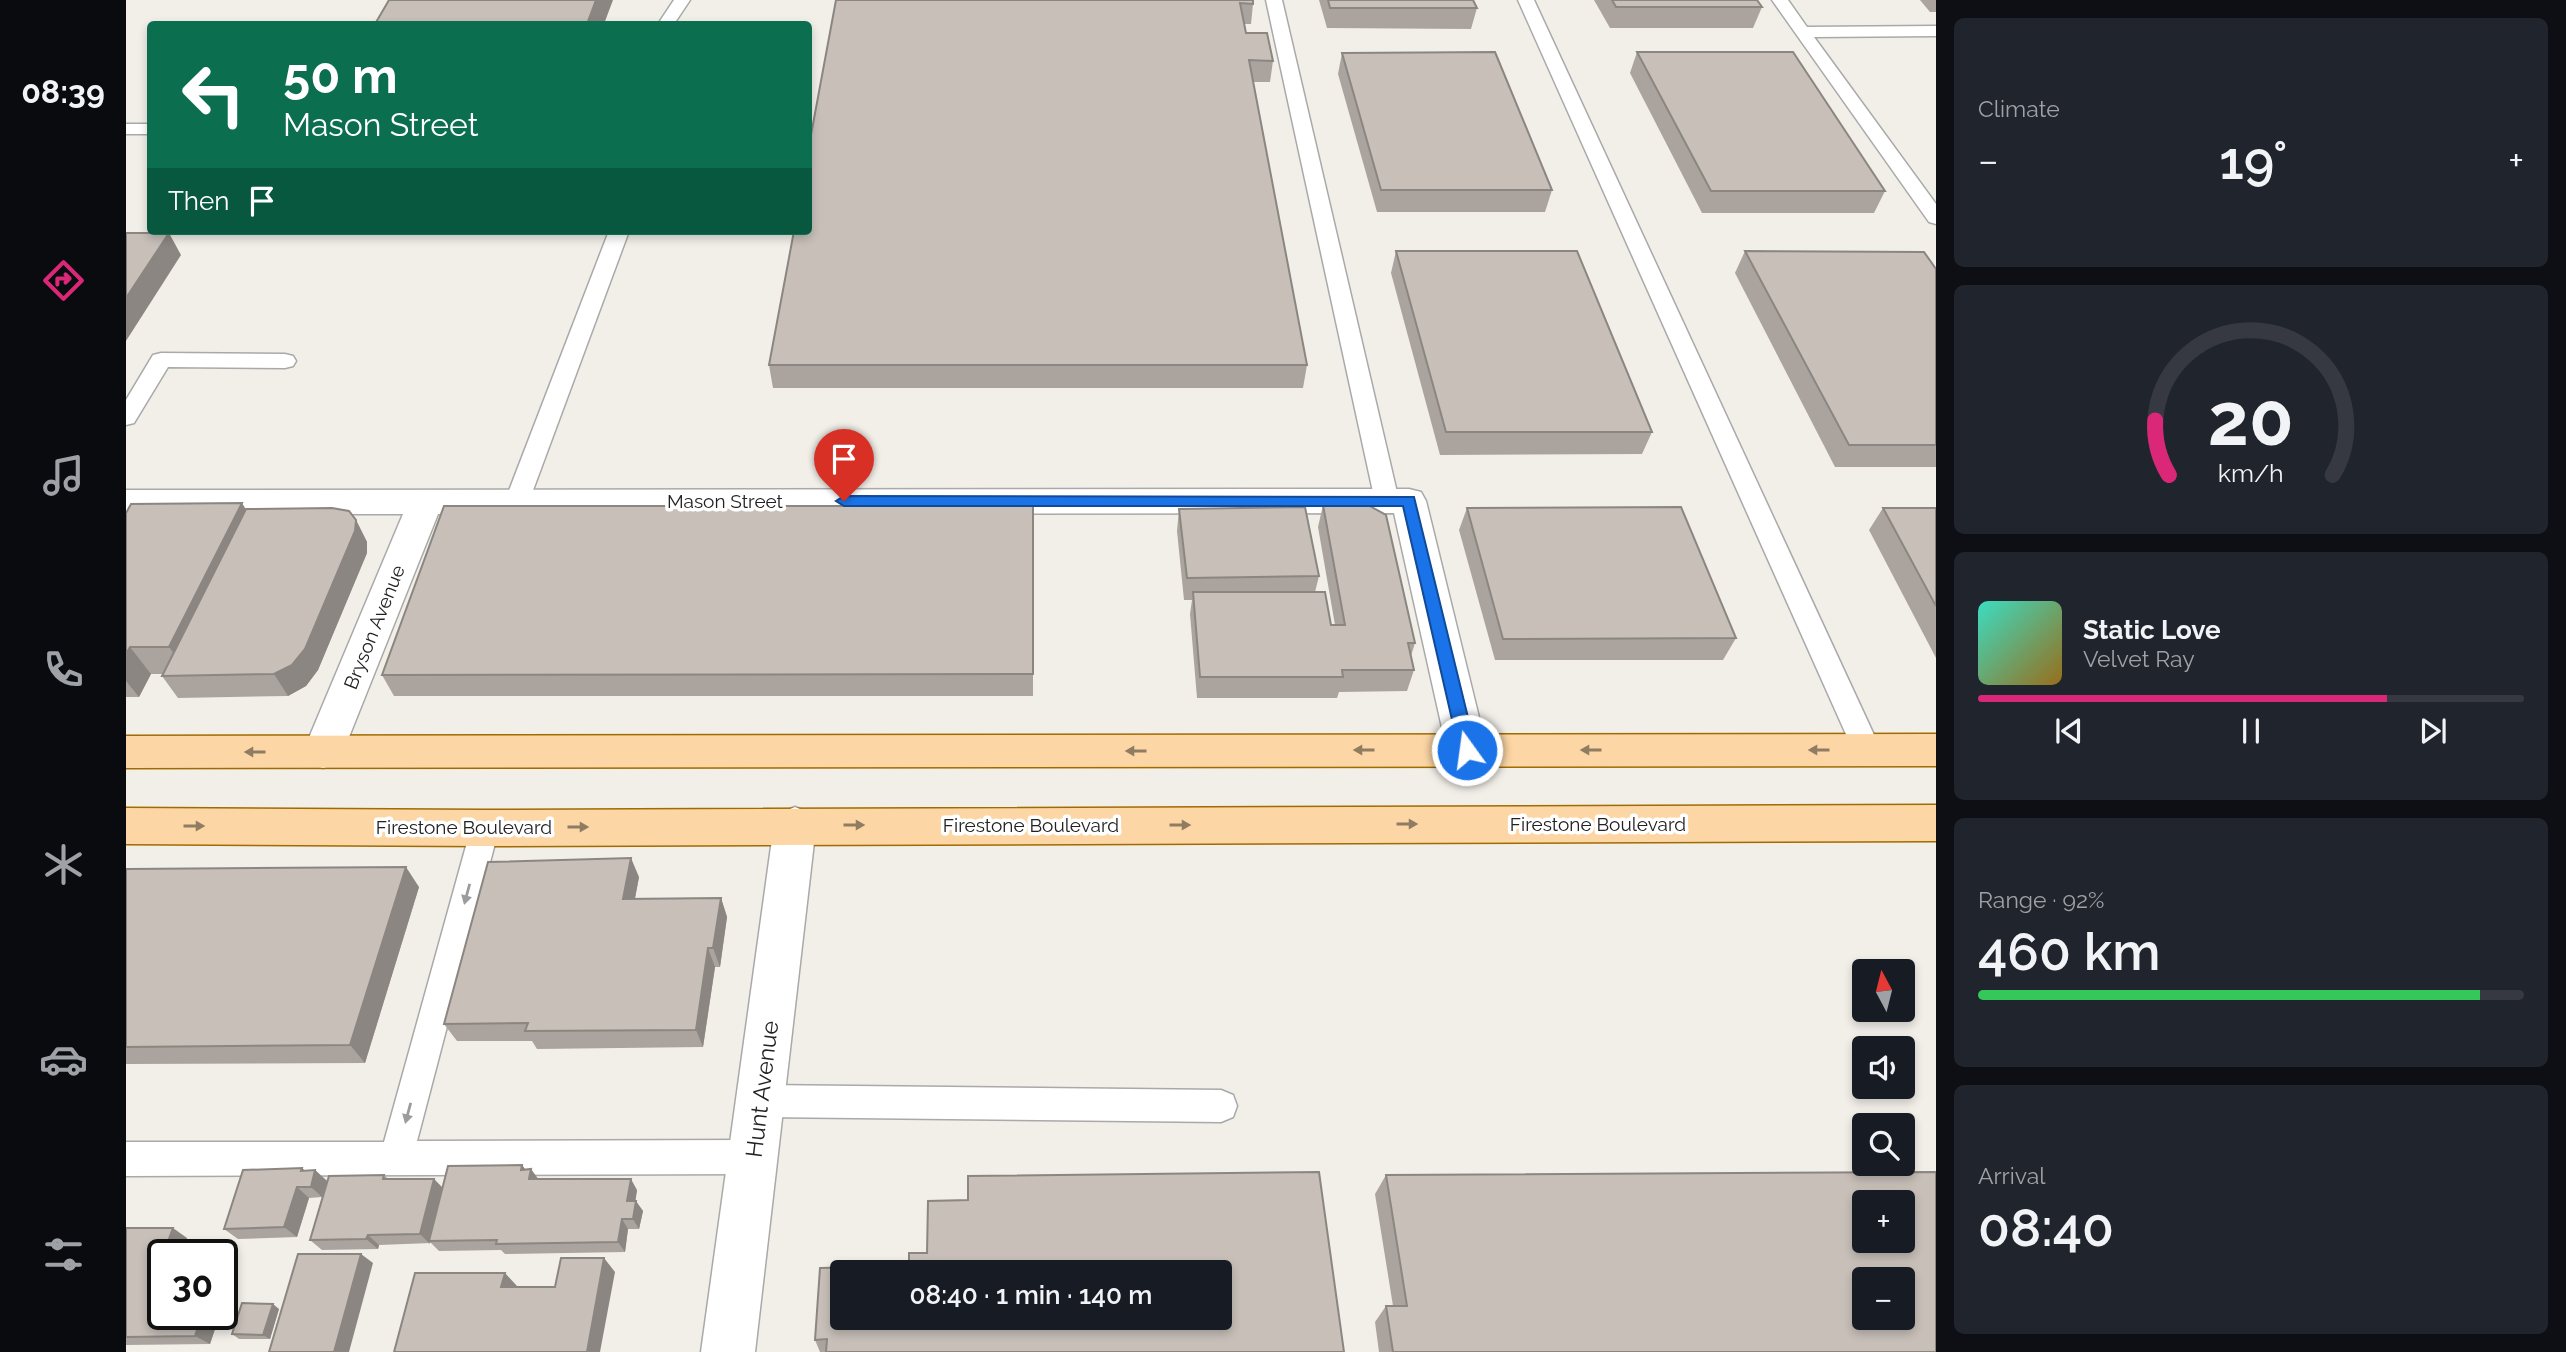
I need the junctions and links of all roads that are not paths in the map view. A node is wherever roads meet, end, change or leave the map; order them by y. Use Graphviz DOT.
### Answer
graph roads {
  1 [pos="682,0"];
  2 [pos="1274,0"];
  3 [pos="1526,0"];
  4 [pos="1780,0"];
  5 [pos="668,21"];
  6 [pos="1936,31"];
  7 [pos="1802,32"];
  8 [pos="147,128"];
  9 [pos="126,129"];
  10 [pos="1936,218"];
  11 [pos="617,235"];
  12 [pos="285,361"];
  13 [pos="126,418"];
  14 [pos="517,501"];
  15 [pos="1398,501"];
  16 [pos="126,502"];
  17 [pos="425,502"];
  18 [pos="1467,750"];
  19 [pos="1867,750"];
  20 [pos="1936,750"];
  21 [pos="126,752"];
  22 [pos="323,752"];
  23 [pos="1936,823"];
  24 [pos="795,825"];
  25 [pos="126,826"];
  26 [pos="485,828"];
  27 [pos="760,1101"];
  28 [pos="1221,1106"];
  29 [pos="753,1157"];
  30 [pos="126,1158"];
  31 [pos="396,1158"];
  32 [pos="728,1352"];
  1 -- 5 [label="lane"];
  2 -- 15 [label="lane"];
  3 -- 19 [label="lane"];
  4 -- 7 [label="lane"];
  6 -- 7 [label="lane"];
  7 -- 10 [label="lane"];
  8 -- 9 [label="lane"];
  11 -- 14 [label="lane"];
  12 -- 13 [label="lane"];
  14 -- 15 [label="street, Mason Street"];
  14 -- 17 [label="street, Mason Street"];
  15 -- 18 [label="street"];
  16 -- 17 [label="street, Mason Street"];
  17 -- 22 [label="street, Bryson Avenue"];
  19 -- 18 [label="main road, one-way"];
  18 -- 22 [label="main road, one-way"];
  19 -- 20 [label="main road"];
  22 -- 21 [label="main road, one-way"];
  24 -- 23 [label="main road, Firestone Boulevard, one-way"];
  26 -- 24 [label="main road, Firestone Boulevard, one-way"];
  24 -- 27 [label="street, Hunt Avenue"];
  25 -- 26 [label="main road, Firestone Boulevard, one-way"];
  26 -- 31 [label="lane, one-way"];
  27 -- 28 [label="lane"];
  27 -- 29 [label="street, Hunt Avenue"];
  29 -- 31 [label="lane"];
  29 -- 32 [label="street, Hunt Avenue"];
  30 -- 31 [label="lane"];
}
